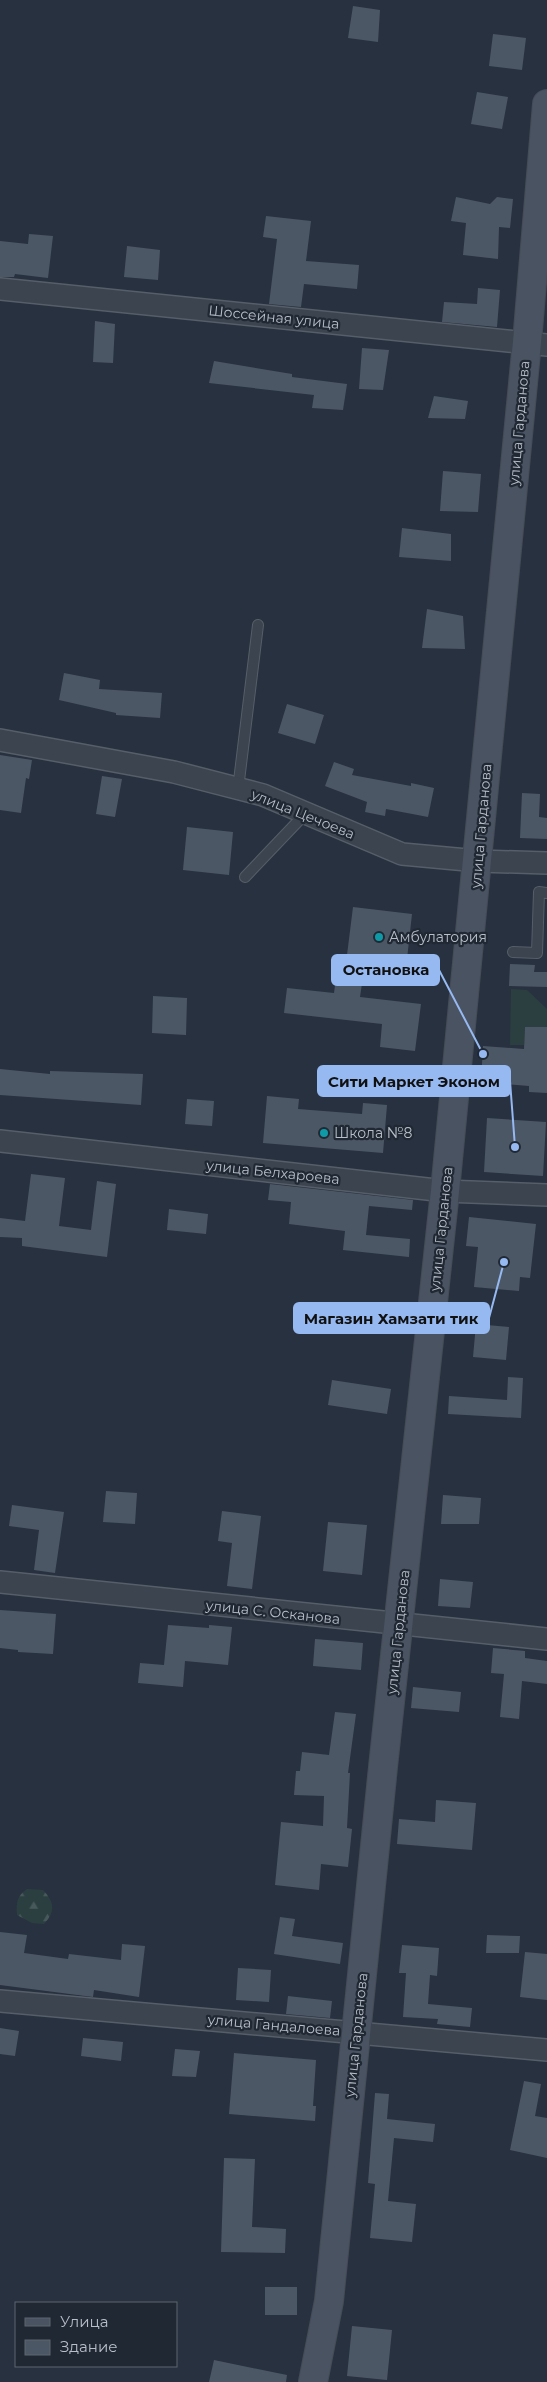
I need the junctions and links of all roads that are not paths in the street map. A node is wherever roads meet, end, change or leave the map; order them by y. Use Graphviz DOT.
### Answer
graph roads {
  1 [pos="547,104"];
  2 [pos="0,289"];
  3 [pos="537,344"];
  4 [pos="258,625"];
  5 [pos="0,740"];
  6 [pos="238,789"];
  7 [pos="304,814"];
  8 [pos="478,861"];
  9 [pos="547,863"];
  10 [pos="244,877"];
  11 [pos="547,892"];
  12 [pos="513,952"];
  13 [pos="0,1141"];
  14 [pos="445,1191"];
  15 [pos="547,1195"];
  16 [pos="0,1582"];
  17 [pos="400,1625"];
  18 [pos="547,1639"];
  19 [pos="0,2001"];
  20 [pos="357,2032"];
  21 [pos="547,2050"];
  22 [pos="314,2382"];
  1 -- 3 [label="street, улица Гарданова"];
  2 -- 3 [label="street, Шоссейная улица"];
  3 -- 8 [label="street, улица Гарданова"];
  4 -- 6 [label="lane"];
  5 -- 6 [label="street, улица Цечоева"];
  6 -- 7 [label="street, улица Цечоева"];
  7 -- 8 [label="street, улица Цечоева"];
  7 -- 10 [label="lane"];
  8 -- 9 [label="street, улица Цечоева"];
  8 -- 14 [label="street, улица Гарданова"];
  11 -- 12 [label="lane"];
  13 -- 14 [label="street, улица Белхароева"];
  14 -- 15 [label="street, улица Белхароева"];
  14 -- 17 [label="street, улица Гарданова"];
  16 -- 17 [label="street, улица С. Осканова"];
  17 -- 18 [label="street, улица С. Осканова"];
  17 -- 20 [label="street, улица Гарданова"];
  19 -- 20 [label="street, улица Гандалоева"];
  20 -- 21 [label="street, улица Гандалоева"];
  20 -- 22 [label="street, улица Гарданова"];
}
